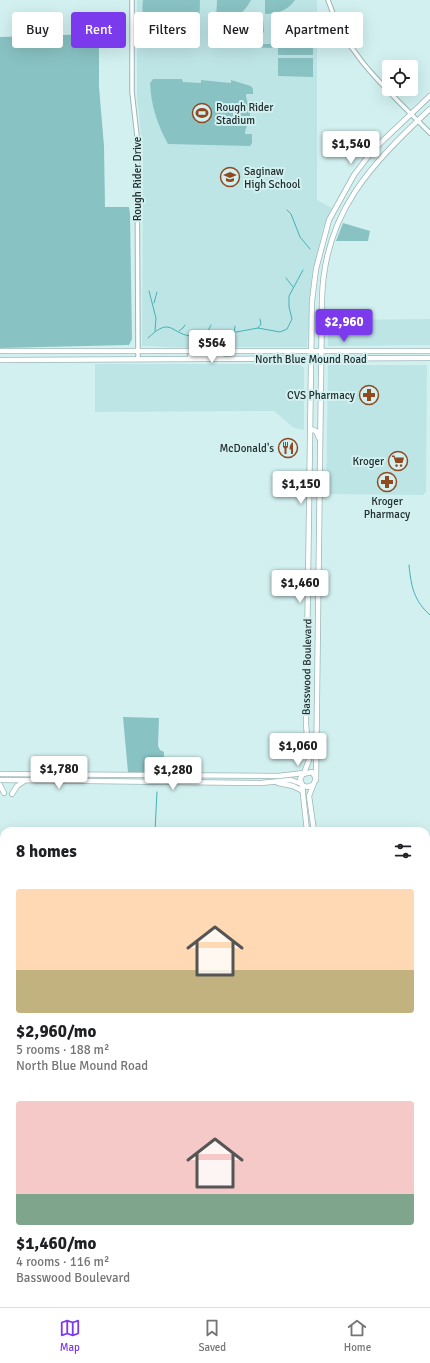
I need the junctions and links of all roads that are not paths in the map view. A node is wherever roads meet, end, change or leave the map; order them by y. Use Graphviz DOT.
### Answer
graph roads {
  1 [pos="132,0"];
  2 [pos="328,0"];
  3 [pos="430,96"];
  4 [pos="430,109"];
  5 [pos="412,114"];
  6 [pos="418,120"];
  7 [pos="430,133"];
  8 [pos="0,351"];
  9 [pos="138,351"];
  10 [pos="226,351"];
  11 [pos="430,351"];
  12 [pos="311,352"];
  13 [pos="322,352"];
  14 [pos="138,358"];
  15 [pos="311,358"];
  16 [pos="322,358"];
  17 [pos="430,358"];
  18 [pos="184,359"];
  19 [pos="0,360"];
  20 [pos="310,428"];
  21 [pos="321,445"];
  22 [pos="304,773"];
  23 [pos="0,774"];
  24 [pos="0,780"];
  25 [pos="26,780"];
  26 [pos="316,780"];
  27 [pos="275,783"];
  28 [pos="302,784"];
  29 [pos="0,785"];
  30 [pos="313,786"];
  31 [pos="303,792"];
  32 [pos="4,793"];
  33 [pos="12,794"];
  34 [pos="307,827"];
  35 [pos="313,827"];
  1 -- 9 [label="street, Rough Rider Drive"];
  2 -- 5 [label="street"];
  3 -- 5 [label="main road, Basswood Boulevard"];
  4 -- 6 [label="main road, Basswood Boulevard"];
  5 -- 6 [label="street"];
  5 -- 12 [label="main road, Basswood Boulevard"];
  6 -- 7 [label="street"];
  6 -- 13 [label="main road, Basswood Boulevard"];
  8 -- 9 [label="main road, North Blue Mound Road"];
  9 -- 10 [label="main road, North Blue Mound Road"];
  9 -- 14 [label="street, Rough Rider Drive"];
  10 -- 12 [label="main road, North Blue Mound Road"];
  10 -- 18 [label="main road"];
  11 -- 13 [label="main road, North Blue Mound Road"];
  12 -- 13 [label="main road, North Blue Mound Road"];
  12 -- 15 [label="main road, Basswood Boulevard"];
  13 -- 16 [label="main road, Basswood Boulevard"];
  14 -- 18 [label="main road, North Blue Mound Road"];
  14 -- 19 [label="main road, North Blue Mound Road"];
  15 -- 16 [label="main road, North Blue Mound Road"];
  15 -- 18 [label="main road, North Blue Mound Road"];
  15 -- 20 [label="main road, Basswood Boulevard"];
  16 -- 17 [label="main road, North Blue Mound Road"];
  16 -- 21 [label="main road, Basswood Boulevard"];
  20 -- 21 [label="main road"];
  20 -- 22 [label="main road, Basswood Boulevard"];
  21 -- 26 [label="main road, Basswood Boulevard"];
  22 -- 23 [label="main road"];
  22 -- 26 [label="main road"];
  22 -- 28 [label="main road"];
  24 -- 25 [label="main road"];
  25 -- 27 [label="main road"];
  25 -- 33 [label="main road"];
  26 -- 30 [label="main road"];
  27 -- 28 [label="main road"];
  27 -- 31 [label="main road"];
  28 -- 30 [label="main road"];
  28 -- 31 [label="main road"];
  29 -- 32 [label="main road"];
  30 -- 35 [label="main road"];
  31 -- 34 [label="main road"];
}
